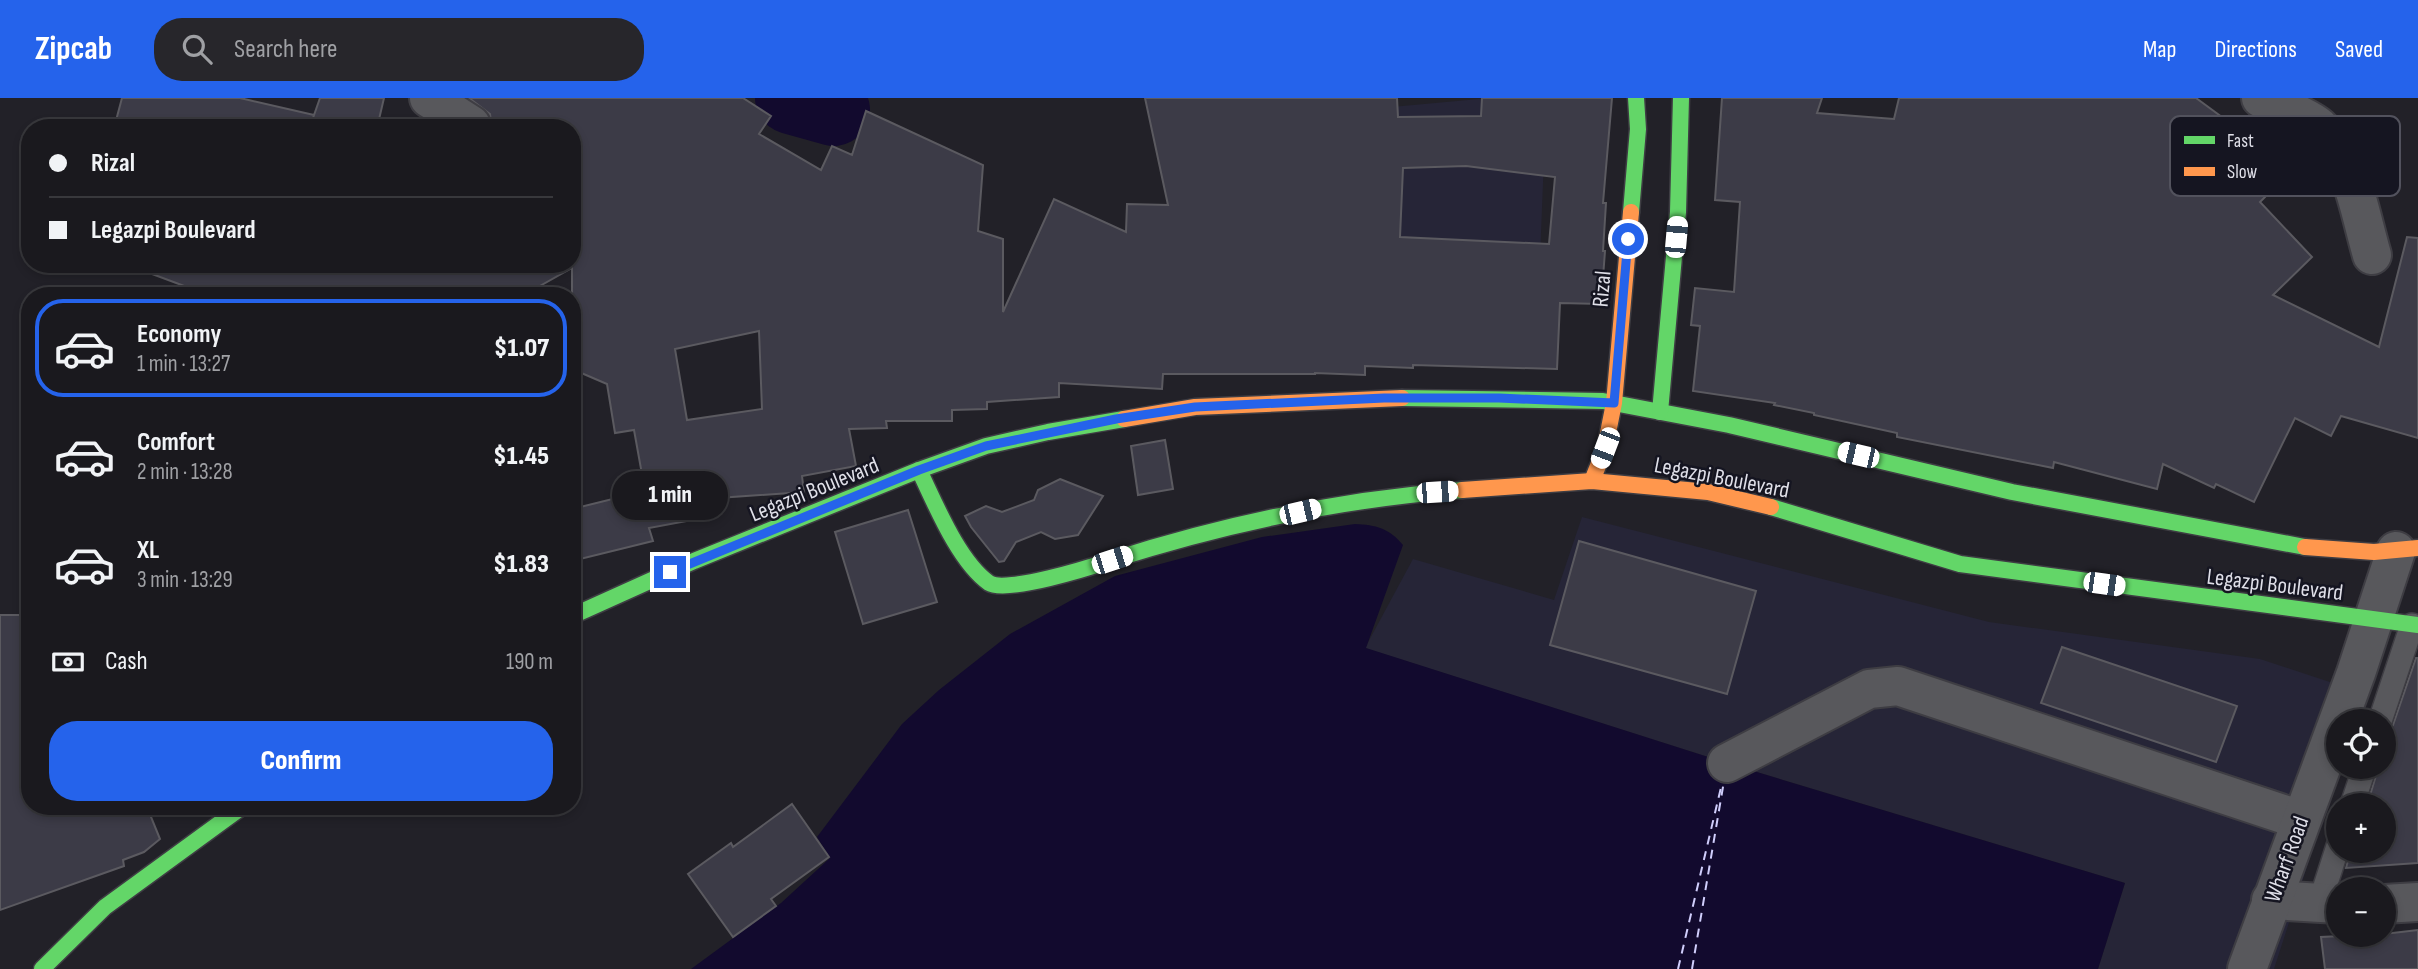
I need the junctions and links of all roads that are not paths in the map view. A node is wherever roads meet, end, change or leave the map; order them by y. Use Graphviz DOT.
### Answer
graph roads {
  1 [pos="429,98"];
  2 [pos="1636,98"];
  3 [pos="1681,98"];
  4 [pos="2261,98"];
  5 [pos="2298,116"];
  6 [pos="462,119"];
  7 [pos="2355,196"];
  8 [pos="2372,255"];
  9 [pos="1614,403"];
  10 [pos="1660,412"];
  11 [pos="919,470"];
  12 [pos="1592,481"];
  13 [pos="2407,550"];
  14 [pos="581,612"];
  15 [pos="2416,619"];
  16 [pos="2373,620"];
  17 [pos="2384,709"];
  18 [pos="1727,763"];
  19 [pos="231,815"];
  20 [pos="2301,820"];
  21 [pos="2271,900"];
  22 [pos="2418,902"];
  23 [pos="2396,903"];
  24 [pos="2326,904"];
  25 [pos="42,969"];
  26 [pos="2247,969"];
  1 -- 6 [label="street"];
  2 -- 9 [label="street, Rizal"];
  3 -- 10 [label="street"];
  4 -- 5 [label="street"];
  7 -- 8 [label="street"];
  9 -- 10 [label="street, Legazpi Boulevard"];
  9 -- 11 [label="street, Legazpi Boulevard"];
  9 -- 12 [label="street, Rizal"];
  10 -- 13 [label="street, Legazpi Boulevard"];
  11 -- 12 [label="street, Legazpi Boulevard"];
  11 -- 14 [label="street, Legazpi Boulevard"];
  12 -- 16 [label="street, Legazpi Boulevard"];
  13 -- 16 [label="street, Wharf Road"];
  15 -- 16 [label="street, Legazpi Boulevard"];
  15 -- 17 [label="lane"];
  16 -- 20 [label="street, Wharf Road"];
  18 -- 20 [label="street"];
  19 -- 25 [label="street"];
  20 -- 21 [label="street, Wharf Road"];
  21 -- 24 [label="street"];
  21 -- 26 [label="street, Wharf Road"];
  22 -- 23 [label="street"];
}
